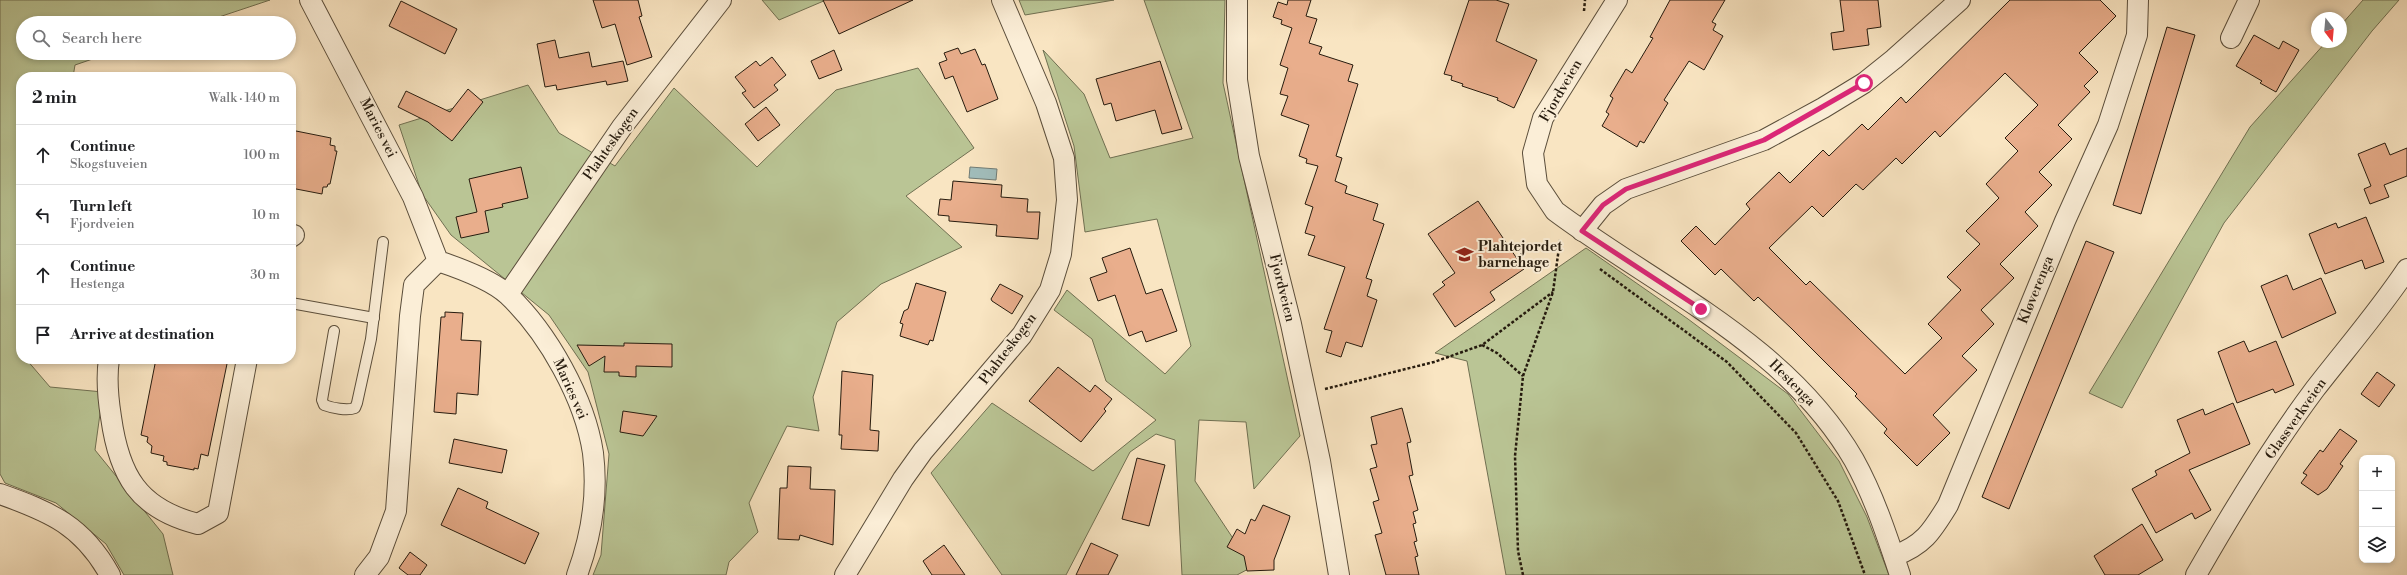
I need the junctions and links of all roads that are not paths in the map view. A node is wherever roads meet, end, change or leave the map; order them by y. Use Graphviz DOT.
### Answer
graph roads {
  1 [pos="310,0"];
  2 [pos="721,0"];
  3 [pos="1002,0"];
  4 [pos="1237,0"];
  5 [pos="1617,0"];
  6 [pos="1960,0"];
  7 [pos="2138,0"];
  8 [pos="2249,0"];
  9 [pos="2231,38"];
  10 [pos="1582,231"];
  11 [pos="384,242"];
  12 [pos="1612,251"];
  13 [pos="438,261"];
  14 [pos="2407,269"];
  15 [pos="508,294"];
  16 [pos="296,304"];
  17 [pos="374,318"];
  18 [pos="334,331"];
  19 [pos="109,364"];
  20 [pos="246,364"];
  21 [pos="0,494"];
  22 [pos="1894,556"];
  23 [pos="110,575"];
  24 [pos="365,575"];
  25 [pos="577,575"];
  26 [pos="845,575"];
  27 [pos="1339,575"];
  28 [pos="1900,575"];
  29 [pos="2196,575"];
  1 -- 13 [label="street, Maries vei"];
  2 -- 15 [label="street, Plahteskogen"];
  3 -- 26 [label="street, Plahteskogen"];
  4 -- 27 [label="street, Fjordveien"];
  5 -- 10 [label="street, Fjordveien"];
  6 -- 10 [label="street"];
  7 -- 22 [label="street, Kløverenga"];
  8 -- 9 [label="street"];
  10 -- 12 [label="street, Fjordveien"];
  11 -- 17 [label="lane"];
  12 -- 22 [label="street, Hestenga"];
  13 -- 15 [label="street, Maries vei"];
  13 -- 24 [label="street"];
  14 -- 29 [label="street, Glassverkveien"];
  15 -- 25 [label="street, Maries vei"];
  16 -- 17 [label="lane"];
  17 -- 18 [label="lane"];
  19 -- 20 [label="street"];
  21 -- 23 [label="street"];
  22 -- 28 [label="street, Hestenga"];
}
